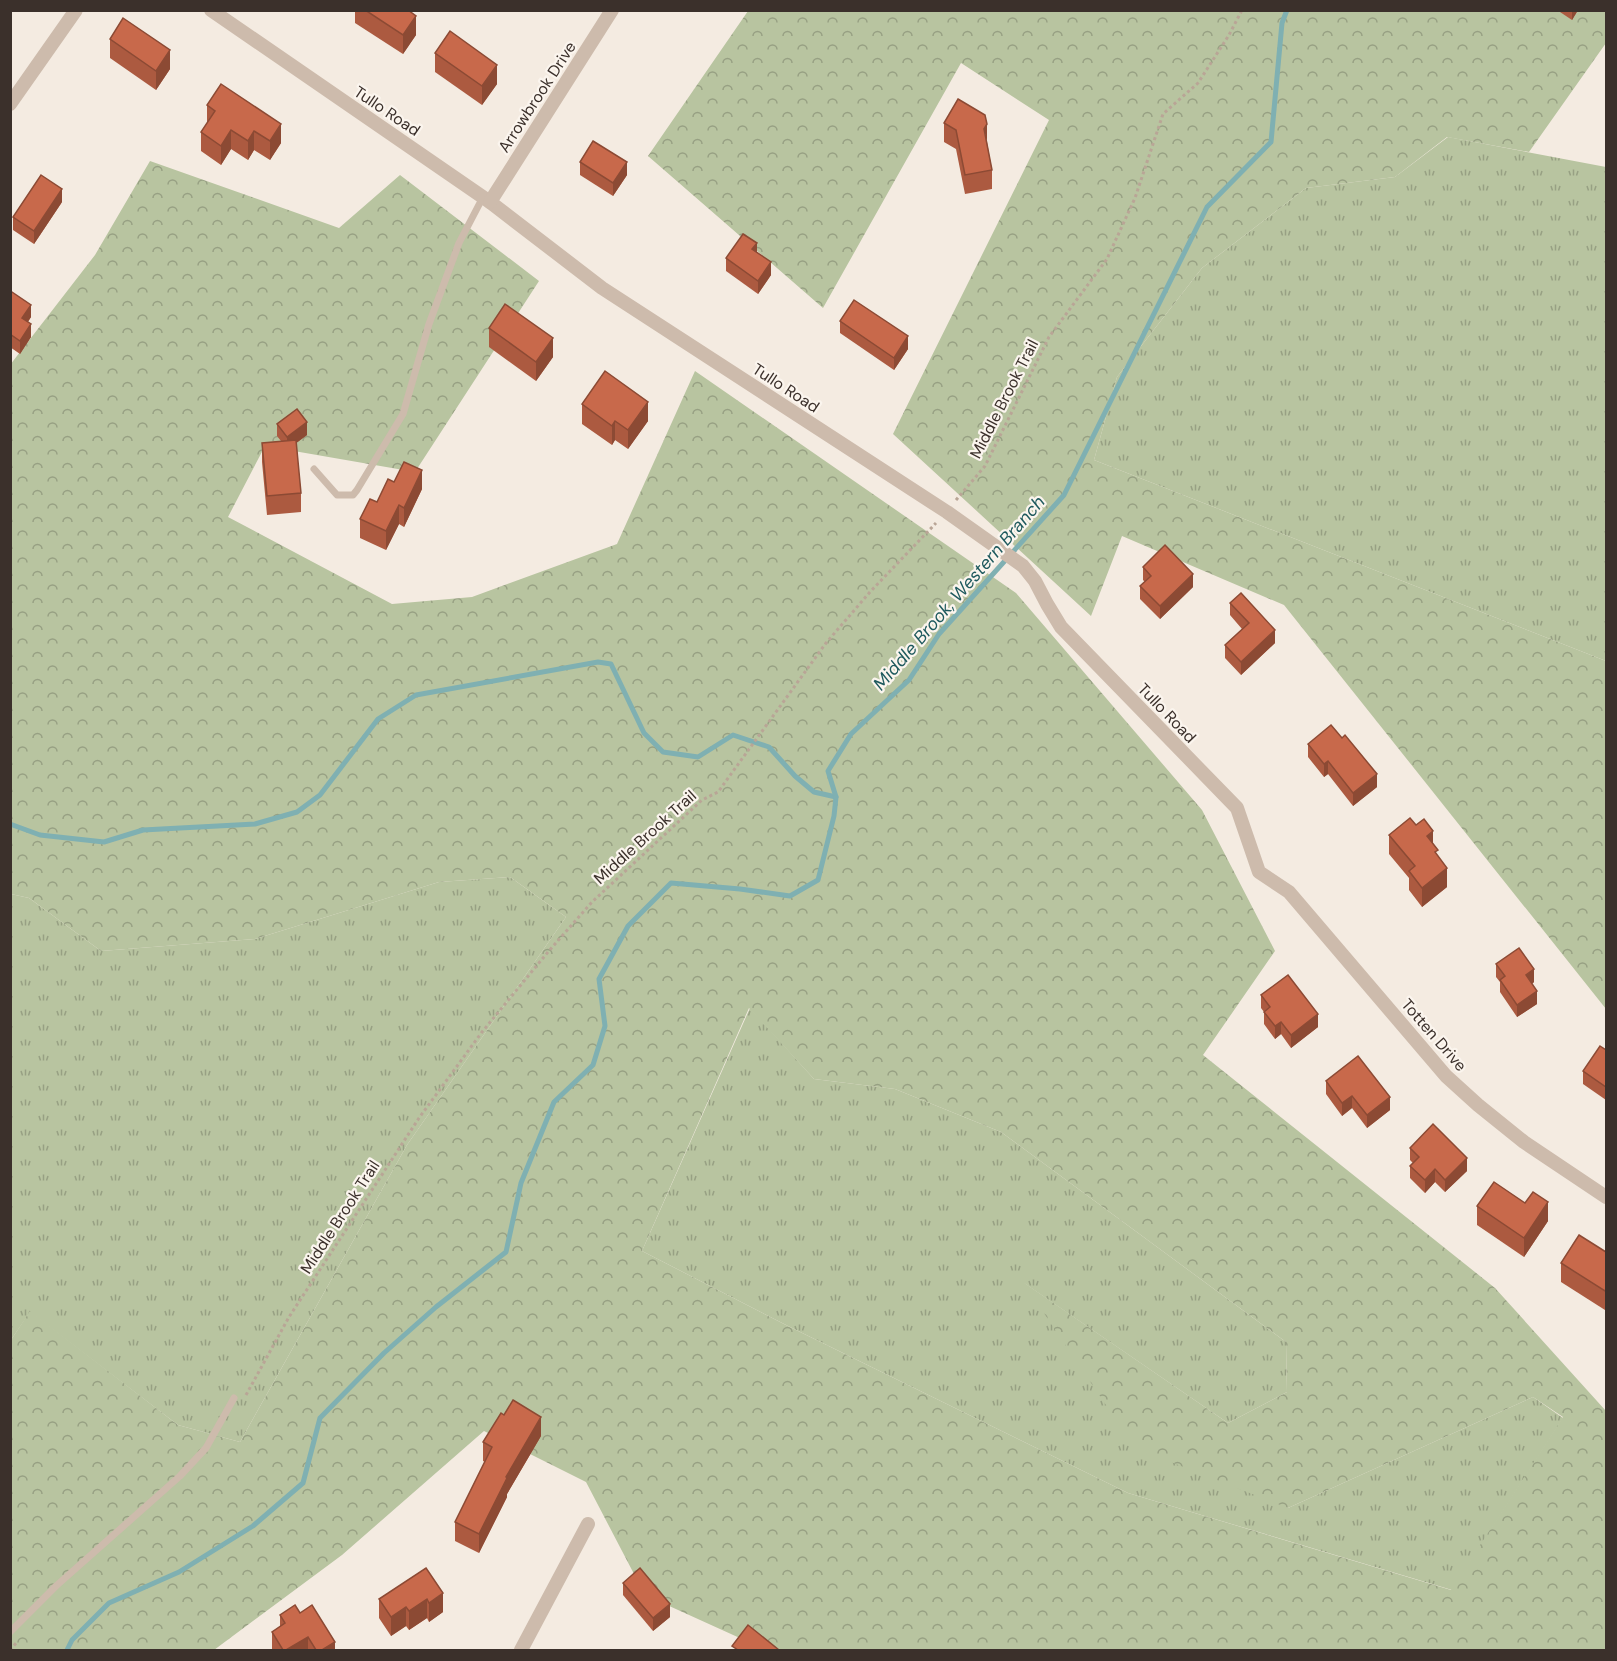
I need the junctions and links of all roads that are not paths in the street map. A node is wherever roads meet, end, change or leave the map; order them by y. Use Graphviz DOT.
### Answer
graph roads {
  1 [pos="76,10"];
  2 [pos="211,10"];
  3 [pos="612,10"];
  4 [pos="10,104"];
  5 [pos="487,199"];
  6 [pos="314,469"];
  7 [pos="1259,872"];
  8 [pos="1606,1197"];
  9 [pos="234,1398"];
  10 [pos="588,1524"];
  11 [pos="10,1632"];
  12 [pos="521,1650"];
  1 -- 4 [label="street"];
  2 -- 5 [label="street, Tullo Road"];
  3 -- 5 [label="street, Arrowbrook Drive"];
  5 -- 6 [label="lane"];
  5 -- 7 [label="street, Tullo Road"];
  7 -- 8 [label="street, Totten Drive"];
  9 -- 11 [label="lane"];
  10 -- 12 [label="street"];
}
